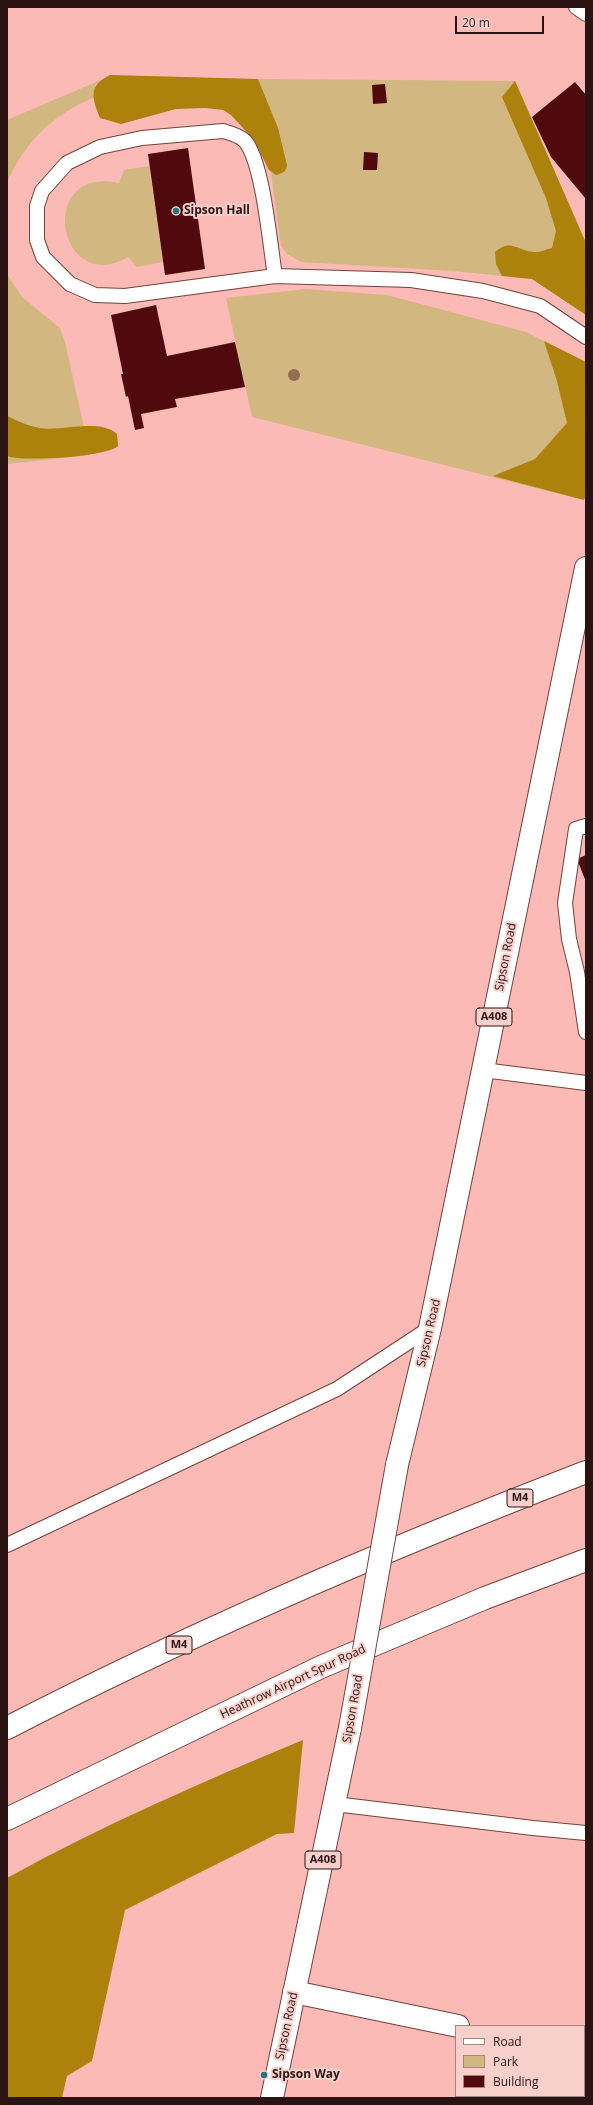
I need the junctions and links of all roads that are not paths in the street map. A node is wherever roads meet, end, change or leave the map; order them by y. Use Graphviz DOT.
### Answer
graph roads {
  1 [pos="576,7"];
  2 [pos="586,14"];
  3 [pos="275,276"];
  4 [pos="586,337"];
  5 [pos="586,568"];
  6 [pos="586,826"];
  7 [pos="586,1032"];
  8 [pos="483,1070"];
  9 [pos="586,1083"];
  10 [pos="430,1328"];
  11 [pos="586,1472"];
  12 [pos="7,1545"];
  13 [pos="586,1560"];
  14 [pos="7,1728"];
  15 [pos="335,1804"];
  16 [pos="7,1819"];
  17 [pos="586,1833"];
  18 [pos="294,1992"];
  19 [pos="455,2025"];
  20 [pos="272,2098"];
  1 -- 2 [label="lane"];
  3 -- 3 [label="lane"];
  3 -- 4 [label="lane"];
  5 -- 8 [label="main road, Sipson Road / A408"];
  6 -- 7 [label="lane"];
  8 -- 9 [label="lane"];
  8 -- 10 [label="main road, Sipson Road / A408"];
  10 -- 12 [label="lane"];
  10 -- 15 [label="main road, Sipson Road / A408, bridge"];
  11 -- 14 [label="main road, M4"];
  13 -- 16 [label="main road, Heathrow Airport Spur Road"];
  15 -- 17 [label="lane"];
  15 -- 18 [label="main road, Sipson Road / A408"];
  18 -- 19 [label="main road"];
  18 -- 20 [label="main road, Sipson Road / A408"];
}
